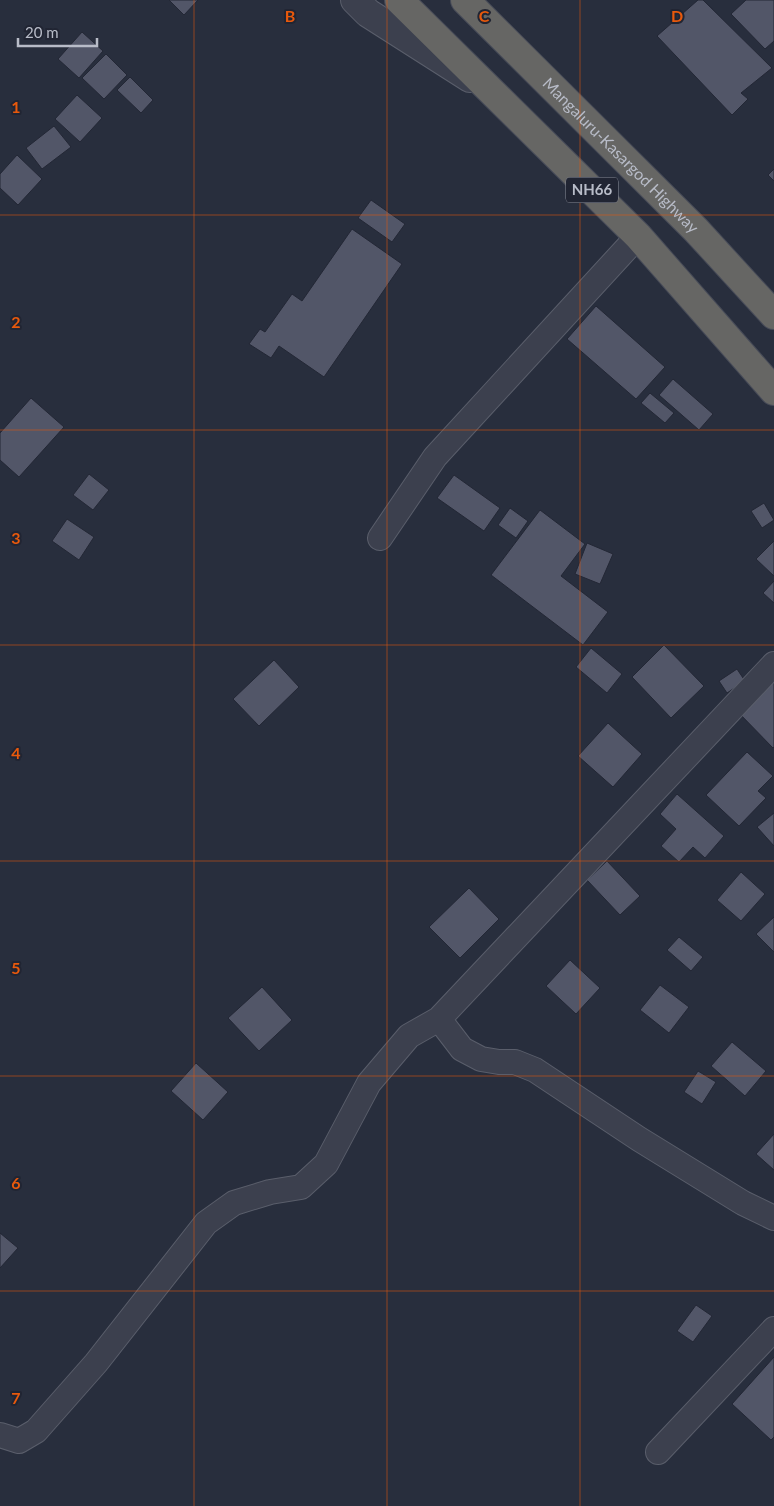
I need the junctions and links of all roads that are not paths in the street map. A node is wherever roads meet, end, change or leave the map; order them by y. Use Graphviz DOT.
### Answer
graph roads {
  1 [pos="355,0"];
  2 [pos="399,0"];
  3 [pos="465,0"];
  4 [pos="494,94"];
  5 [pos="638,236"];
  6 [pos="774,315"];
  7 [pos="774,391"];
  8 [pos="380,538"];
  9 [pos="774,664"];
  10 [pos="439,1019"];
  11 [pos="774,1218"];
  12 [pos="774,1330"];
  13 [pos="0,1435"];
  14 [pos="658,1452"];
  1 -- 4 [label="street"];
  2 -- 4 [label="highway, NH66"];
  3 -- 6 [label="highway, Mangaluru-Kasargod Highway / NH66"];
  4 -- 5 [label="highway, NH66"];
  5 -- 7 [label="highway, NH66"];
  5 -- 8 [label="street"];
  9 -- 10 [label="street"];
  10 -- 11 [label="street"];
  10 -- 13 [label="street"];
  12 -- 14 [label="street"];
}
